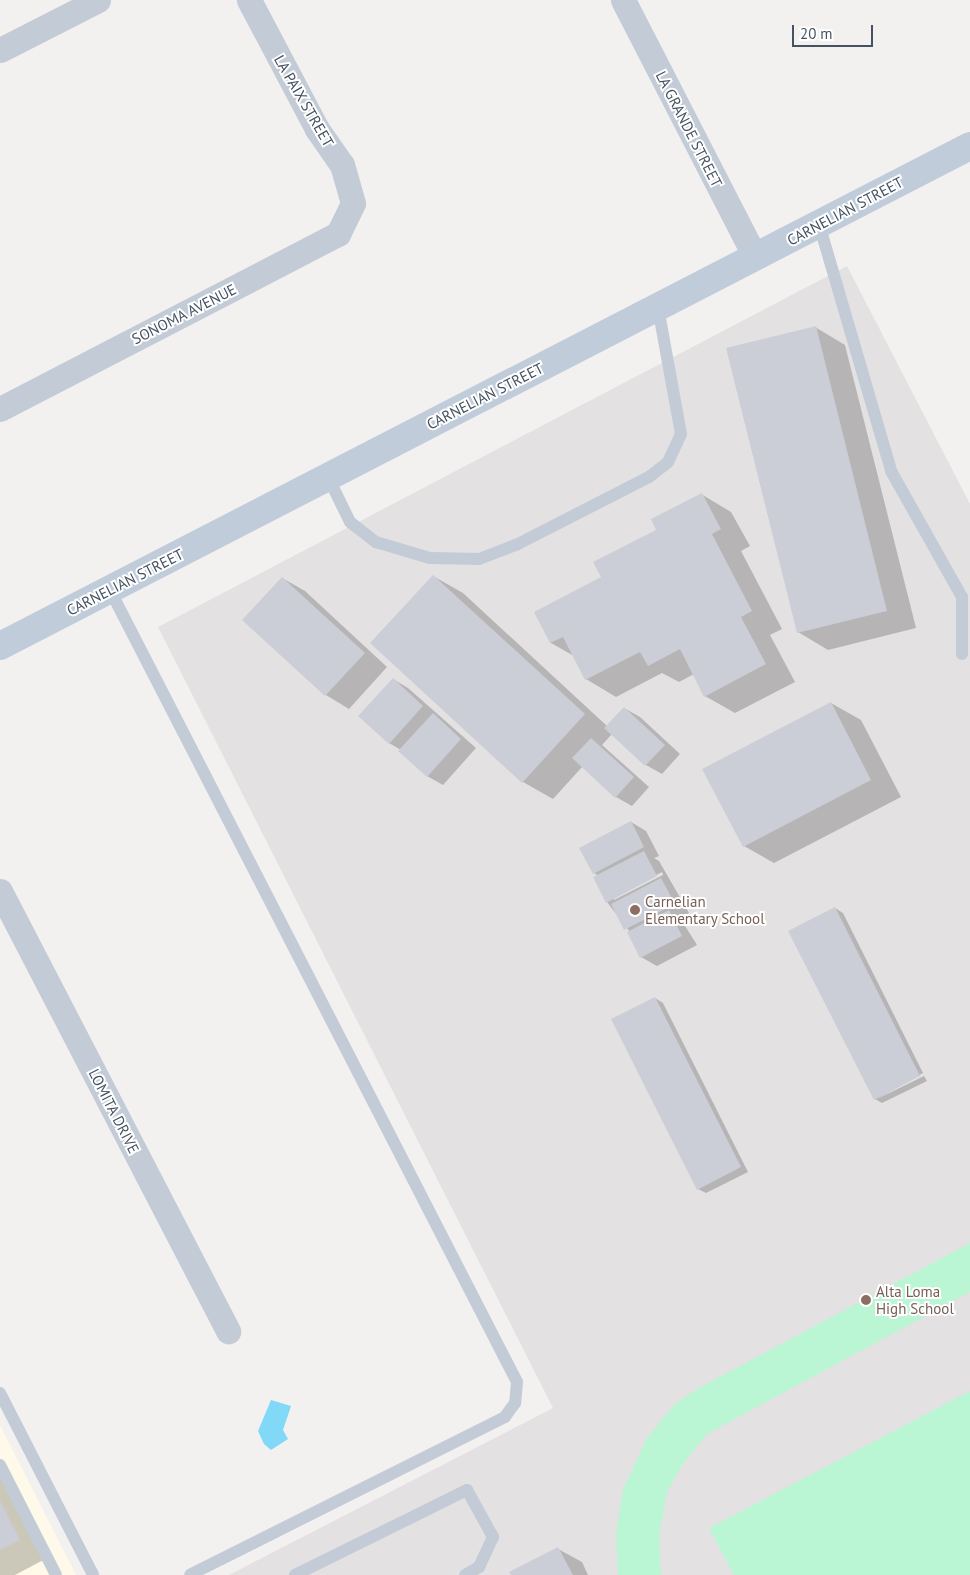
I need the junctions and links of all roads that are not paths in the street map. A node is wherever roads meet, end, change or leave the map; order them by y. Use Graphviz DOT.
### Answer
graph roads {
  1 [pos="98,0"];
  2 [pos="248,0"];
  3 [pos="622,0"];
  4 [pos="0,50"];
  5 [pos="970,146"];
  6 [pos="353,204"];
  7 [pos="819,224"];
  8 [pos="755,257"];
  9 [pos="658,308"];
  10 [pos="0,409"];
  11 [pos="328,477"];
  12 [pos="110,590"];
  13 [pos="0,646"];
  14 [pos="962,654"];
  15 [pos="0,891"];
  16 [pos="228,1331"];
  17 [pos="0,1393"];
  18 [pos="0,1465"];
  19 [pos="56,1575"];
  20 [pos="93,1575"];
  21 [pos="190,1575"];
  22 [pos="294,1575"];
  23 [pos="465,1575"];
  1 -- 4 [label="street"];
  2 -- 6 [label="street, LA PAIX STREET"];
  3 -- 8 [label="street, LA GRANDE STREET"];
  5 -- 7 [label="main road, CARNELIAN STREET"];
  6 -- 10 [label="street, SONOMA AVENUE"];
  7 -- 8 [label="main road, CARNELIAN STREET"];
  7 -- 14 [label="lane"];
  8 -- 9 [label="main road, CARNELIAN STREET"];
  9 -- 11 [label="main road, CARNELIAN STREET"];
  9 -- 11 [label="lane"];
  11 -- 12 [label="main road, CARNELIAN STREET"];
  12 -- 13 [label="main road, CARNELIAN STREET"];
  12 -- 21 [label="lane"];
  15 -- 16 [label="street, LOMITA DRIVE"];
  17 -- 20 [label="lane"];
  18 -- 19 [label="lane"];
  22 -- 23 [label="lane"];
}
